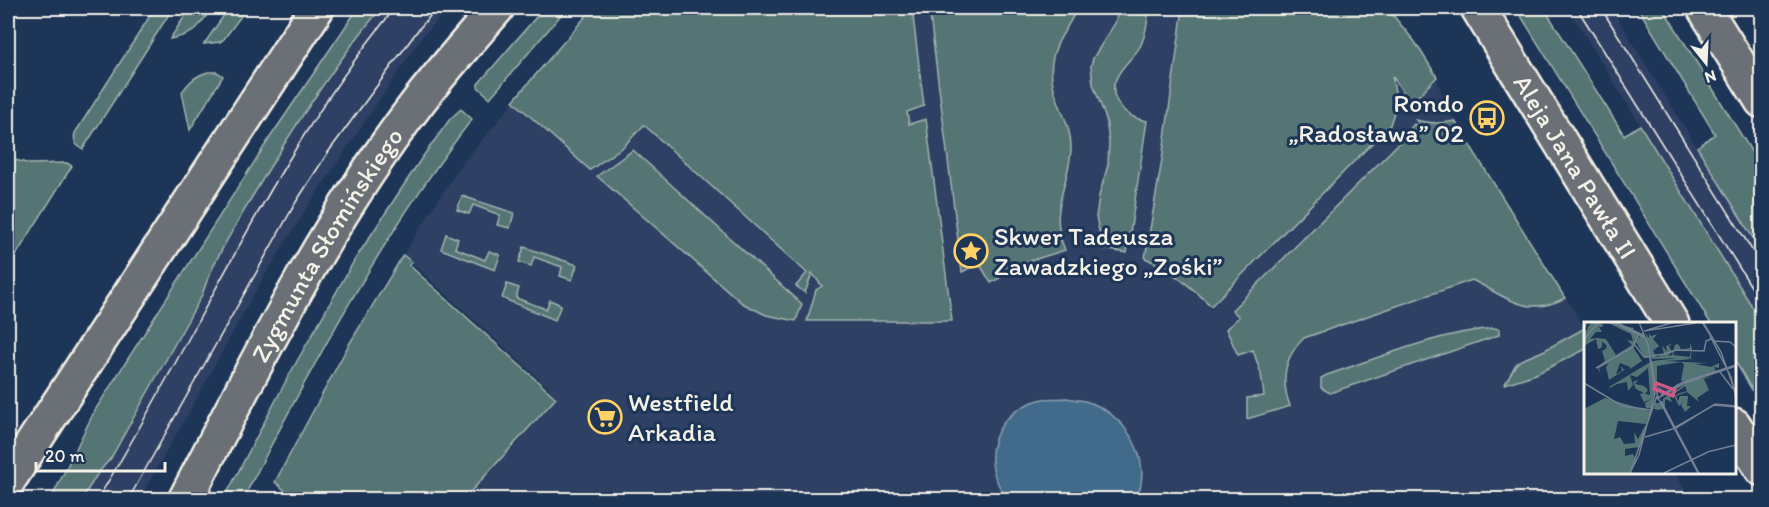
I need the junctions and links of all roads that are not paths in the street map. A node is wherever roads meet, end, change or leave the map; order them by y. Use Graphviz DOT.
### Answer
graph roads {
  1 [pos="317,8"];
  2 [pos="496,8"];
  3 [pos="1478,8"];
  4 [pos="1704,8"];
  5 [pos="1761,101"];
  6 [pos="1671,322"];
  7 [pos="1736,428"];
  8 [pos="1761,469"];
  9 [pos="8,481"];
  10 [pos="185,500"];
  1 -- 9 [label="main road"];
  2 -- 10 [label="main road, Zygmunta Słomińskiego"];
  3 -- 6 [label="main road, Aleja Jana Pawła II"];
  4 -- 5 [label="main road"];
  7 -- 8 [label="main road"];
}
